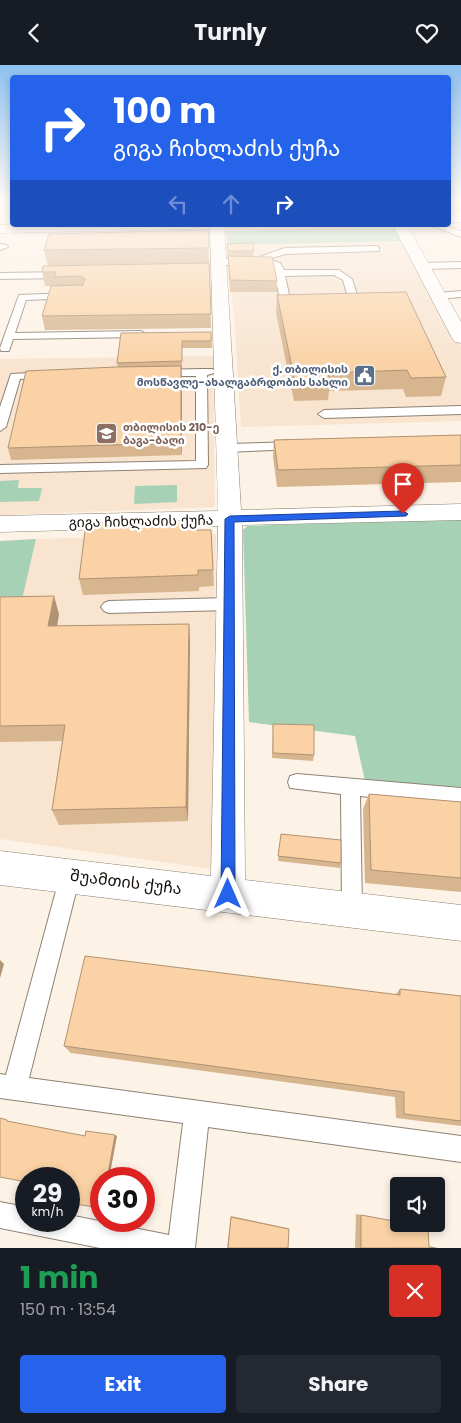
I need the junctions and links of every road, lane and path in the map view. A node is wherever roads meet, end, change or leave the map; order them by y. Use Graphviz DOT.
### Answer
graph roads {
  1 [pos="215,256"];
  2 [pos="227,256"];
  3 [pos="269,256"];
  4 [pos="417,256"];
  5 [pos="250,262"];
  6 [pos="461,265"];
  7 [pos="422,266"];
  8 [pos="280,273"];
  9 [pos="80,275"];
  10 [pos="0,276"];
  11 [pos="461,294"];
  12 [pos="82,295"];
  13 [pos="438,296"];
  14 [pos="285,299"];
  15 [pos="354,301"];
  16 [pos="155,334"];
  17 [pos="10,336"];
  18 [pos="461,337"];
  19 [pos="5,349"];
  20 [pos="213,372"];
  21 [pos="142,373"];
  22 [pos="54,375"];
  23 [pos="461,410"];
  24 [pos="324,414"];
  25 [pos="0,427"];
  26 [pos="306,445"];
  27 [pos="227,448"];
  28 [pos="0,469"];
  29 [pos="461,512"];
  30 [pos="230,519"];
  31 [pos="0,524"];
  32 [pos="229,604"];
  33 [pos="109,607"];
  34 [pos="297,783"];
  35 [pos="350,787"];
  36 [pos="461,797"];
  37 [pos="0,868"];
  38 [pos="70,876"];
  39 [pos="228,894"];
  40 [pos="352,909"];
  41 [pos="461,923"];
  42 [pos="7,1087"];
  43 [pos="198,1112"];
  44 [pos="461,1149"];
  45 [pos="0,1215"];
  46 [pos="15,1218"];
  47 [pos="80,1231"];
  48 [pos="168,1248"];
  49 [pos="181,1248"];
  1 -- 20 [label="main road"];
  2 -- 5 [label="lane"];
  3 -- 5 [label="lane"];
  4 -- 7 [label="main road"];
  5 -- 8 [label="lane"];
  6 -- 7 [label="lane"];
  7 -- 13 [label="main road"];
  8 -- 14 [label="lane"];
  8 -- 15 [label="lane"];
  9 -- 10 [label="lane"];
  11 -- 13 [label="lane"];
  12 -- 17 [label="lane"];
  13 -- 18 [label="main road"];
  16 -- 17 [label="lane"];
  17 -- 19 [label="lane"];
  20 -- 21 [label="lane"];
  20 -- 27 [label="main road"];
  20 -- 28 [label="lane"];
  22 -- 25 [label="lane"];
  23 -- 24 [label="lane"];
  26 -- 27 [label="lane"];
  27 -- 30 [label="main road"];
  29 -- 30 [label="main road, გიგა ჩიხლაძის ქუჩა"];
  30 -- 31 [label="main road, გიგა ჩიხლაძის ქუჩა"];
  30 -- 32 [label="main road"];
  32 -- 33 [label="lane"];
  32 -- 39 [label="main road"];
  34 -- 35 [label="lane"];
  35 -- 36 [label="lane"];
  35 -- 40 [label="lane"];
  37 -- 38 [label="main road, შუამთის ქუჩა"];
  38 -- 39 [label="main road, შუამთის ქუჩა"];
  38 -- 42 [label="lane"];
  39 -- 40 [label="main road, შუამთის ქუჩა"];
  40 -- 41 [label="main road, შუამთის ქუჩა"];
  42 -- 43 [label="lane"];
  43 -- 44 [label="lane"];
  43 -- 49 [label="lane"];
  45 -- 46 [label="lane"];
  47 -- 48 [label="lane"];
}
